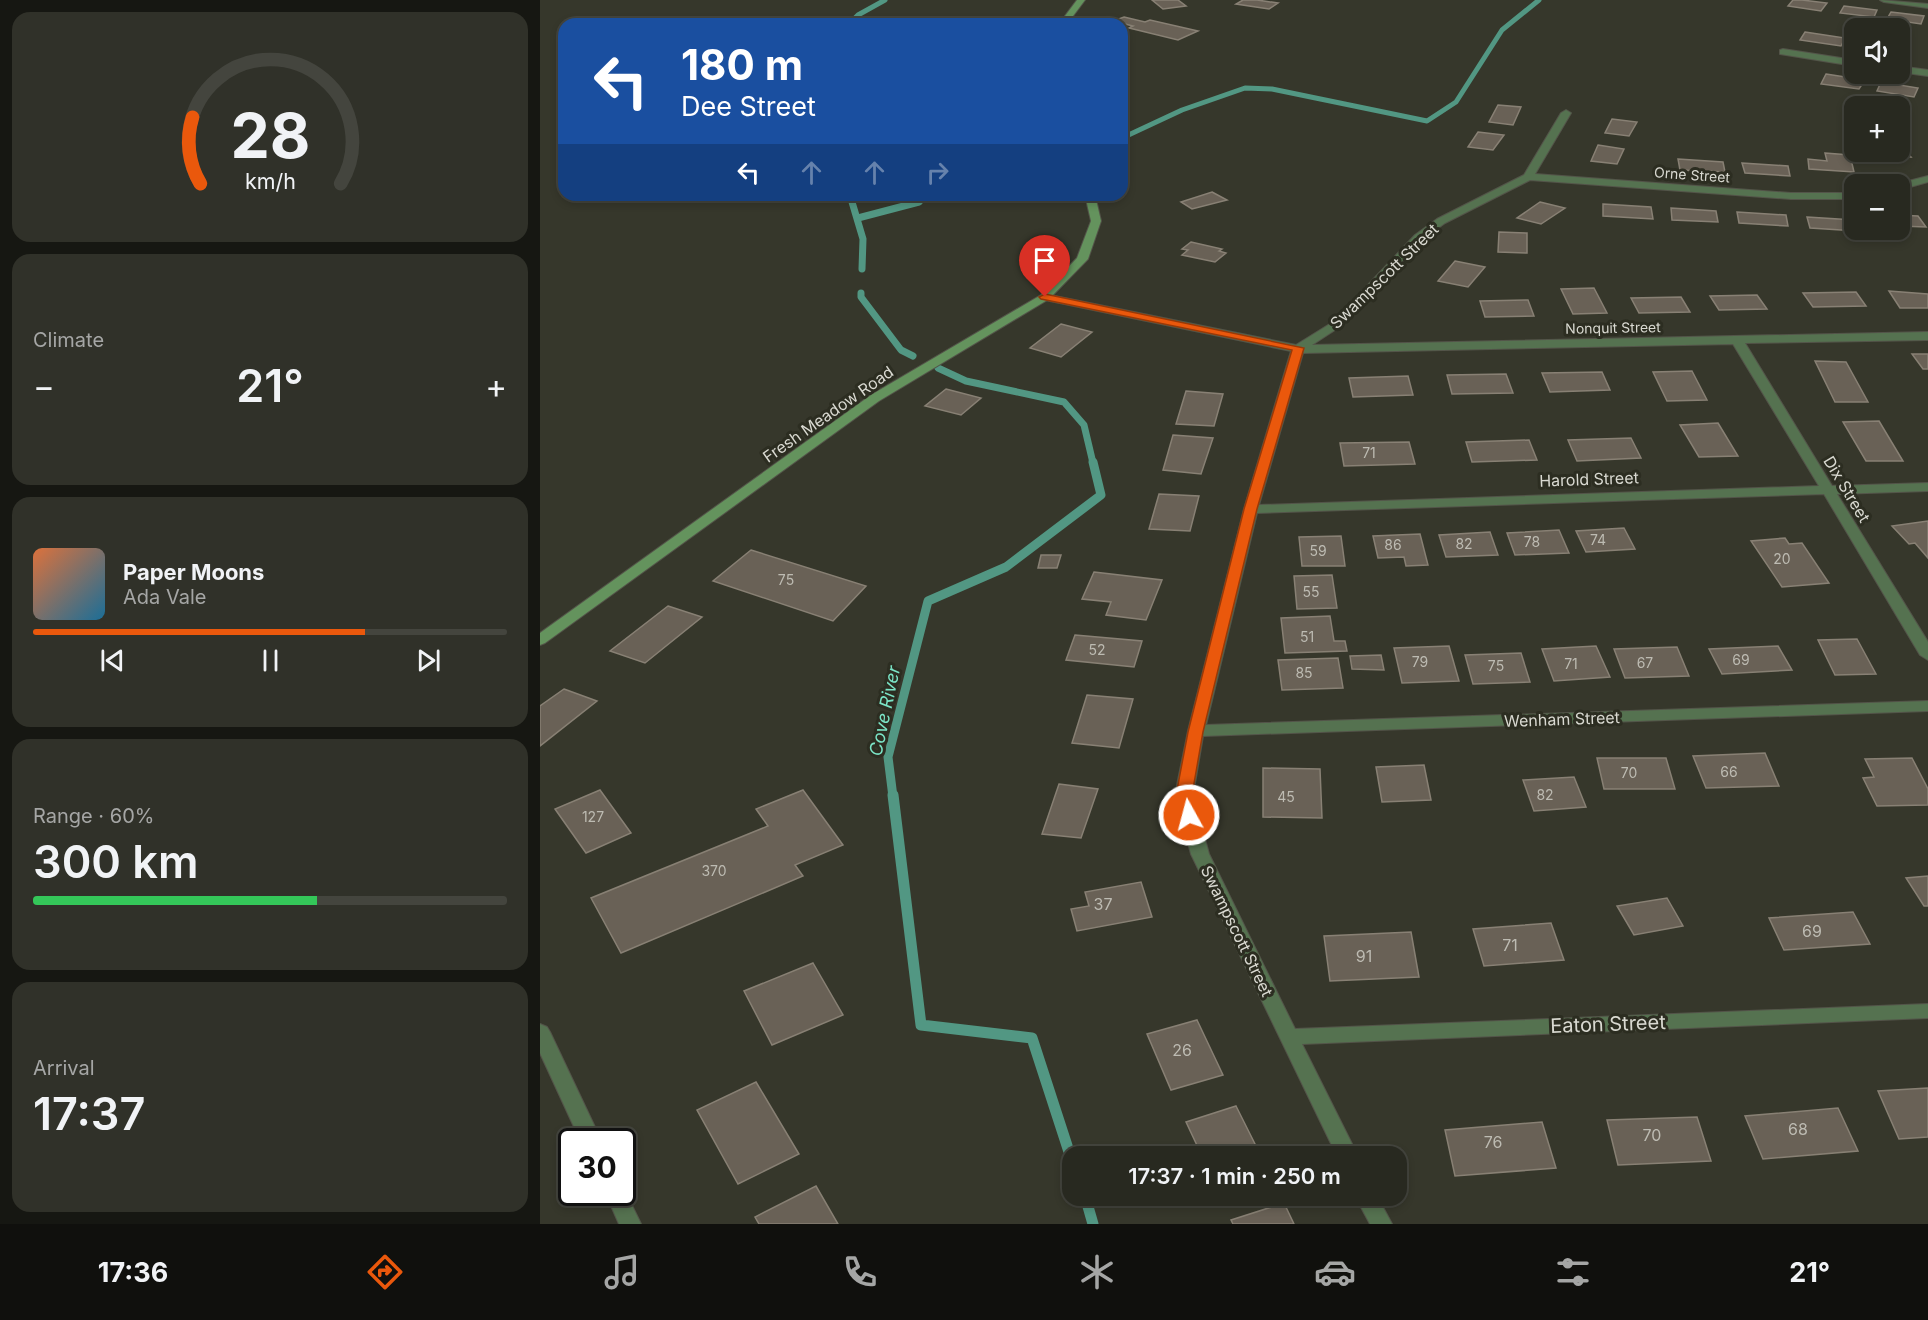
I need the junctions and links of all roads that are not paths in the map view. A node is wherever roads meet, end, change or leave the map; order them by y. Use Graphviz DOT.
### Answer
graph roads {
  1 [pos="1081,0"];
  2 [pos="1884,0"];
  3 [pos="1928,6"];
  4 [pos="1068,18"];
  5 [pos="1783,52"];
  6 [pos="1844,61"];
  7 [pos="1910,71"];
  8 [pos="1928,73"];
  9 [pos="1566,113"];
  10 [pos="1528,177"];
  11 [pos="1928,179"];
  12 [pos="1910,184"];
  13 [pos="1844,195"];
  14 [pos="1091,201"];
  15 [pos="1045,297"];
  16 [pos="1928,336"];
  17 [pos="1737,340"];
  18 [pos="1298,348"];
  19 [pos="1928,487"];
  20 [pos="1825,489"];
  21 [pos="1251,509"];
  22 [pos="540,640"];
  23 [pos="1928,655"];
  24 [pos="1928,706"];
  25 [pos="1196,732"];
  26 [pos="1928,1011"];
  27 [pos="540,1032"];
  28 [pos="1288,1037"];
  29 [pos="585,1128"];
  30 [pos="1342,1146"];
  31 [pos="622,1206"];
  32 [pos="1371,1206"];
  33 [pos="630,1224"];
  34 [pos="1381,1224"];
  1 -- 4 [label="street"];
  2 -- 3 [label="street"];
  5 -- 6 [label="street"];
  7 -- 8 [label="street"];
  9 -- 10 [label="street"];
  10 -- 13 [label="street, Orne Street"];
  10 -- 18 [label="street, Swampscott Street"];
  11 -- 12 [label="street"];
  14 -- 15 [label="street, Fresh Meadow Road"];
  15 -- 18 [label="street, Nonquit Street"];
  15 -- 22 [label="street, Fresh Meadow Road"];
  16 -- 17 [label="street, Nonquit Street"];
  17 -- 18 [label="street, Nonquit Street"];
  17 -- 20 [label="street, Dix Street"];
  18 -- 21 [label="street, Swampscott Street"];
  19 -- 20 [label="street, Harold Street"];
  20 -- 21 [label="street, Harold Street"];
  20 -- 23 [label="street, Dix Street"];
  21 -- 25 [label="street, Swampscott Street"];
  24 -- 25 [label="street, Wenham Street"];
  25 -- 28 [label="street, Swampscott Street"];
  26 -- 28 [label="street, Eaton Street"];
  27 -- 29 [label="street"];
  28 -- 30 [label="street, Swampscott Street"];
  31 -- 33 [label="street"];
  32 -- 34 [label="street"];
}
